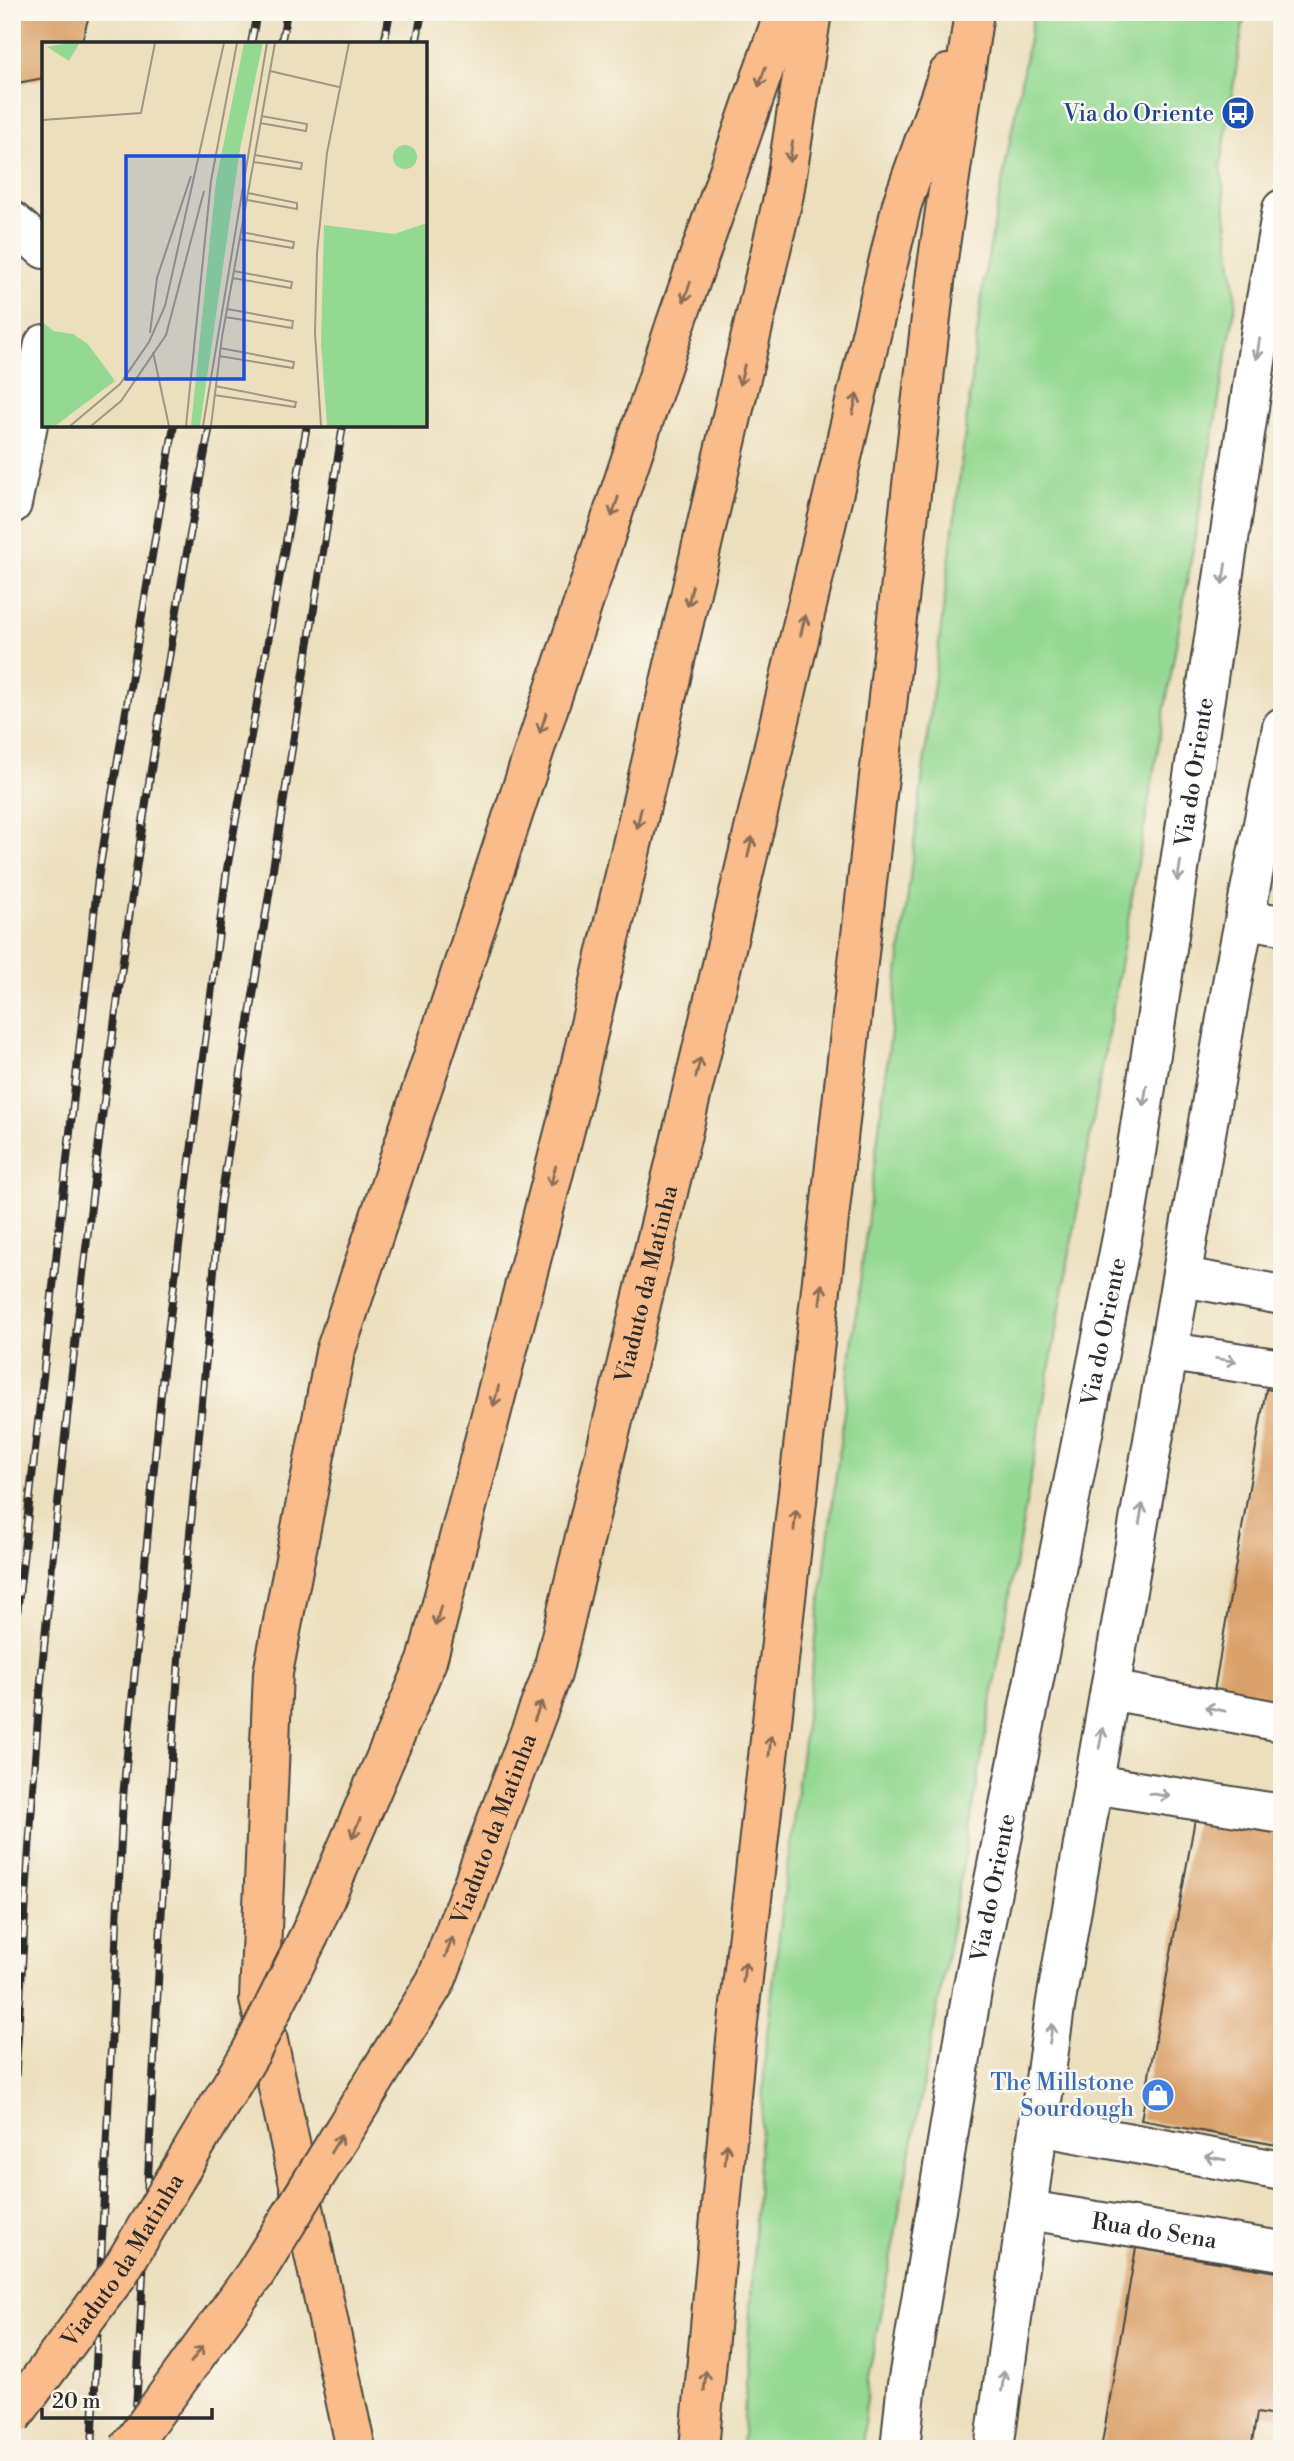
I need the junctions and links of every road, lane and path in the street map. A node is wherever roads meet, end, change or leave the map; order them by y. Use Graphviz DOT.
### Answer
graph roads {
  1 [pos="784,12"];
  2 [pos="812,12"];
  3 [pos="972,12"];
  4 [pos="1282,209"];
  5 [pos="12,222"];
  6 [pos="42,247"];
  7 [pos="42,354"];
  8 [pos="12,504"];
  9 [pos="1282,727"];
  10 [pos="1271,839"];
  11 [pos="1245,919"];
  12 [pos="1282,925"];
  13 [pos="1183,1277"];
  14 [pos="1282,1295"];
  15 [pos="1170,1352"];
  16 [pos="1282,1369"];
  17 [pos="1110,1690"];
  18 [pos="1282,1722"];
  19 [pos="1093,1784"];
  20 [pos="1282,1814"];
  21 [pos="1039,2126"];
  22 [pos="1282,2171"];
  23 [pos="1028,2210"];
  24 [pos="1282,2251"];
  25 [pos="12,2417"];
  26 [pos="128,2449"];
  27 [pos="356,2449"];
  28 [pos="699,2449"];
  29 [pos="900,2449"];
  30 [pos="994,2449"];
  1 -- 27 [label="highway, one-way"];
  2 -- 25 [label="highway, Viaduto da Matinha, one-way, bridge"];
  26 -- 3 [label="highway, Viaduto da Matinha, one-way, bridge"];
  28 -- 3 [label="highway, one-way"];
  4 -- 29 [label="street, Via do Oriente, one-way"];
  5 -- 6 [label="street"];
  7 -- 8 [label="street"];
  9 -- 10 [label="street"];
  10 -- 11 [label="street"];
  11 -- 12 [label="street"];
  11 -- 13 [label="street"];
  13 -- 14 [label="street"];
  13 -- 15 [label="street"];
  15 -- 16 [label="street, one-way"];
  17 -- 15 [label="street, one-way"];
  18 -- 17 [label="street, one-way"];
  19 -- 17 [label="street, one-way"];
  19 -- 20 [label="street, one-way"];
  21 -- 19 [label="street, one-way"];
  22 -- 21 [label="street, one-way"];
  21 -- 23 [label="street"];
  23 -- 24 [label="street, Rua do Sena"];
  30 -- 23 [label="street, one-way"];
}
